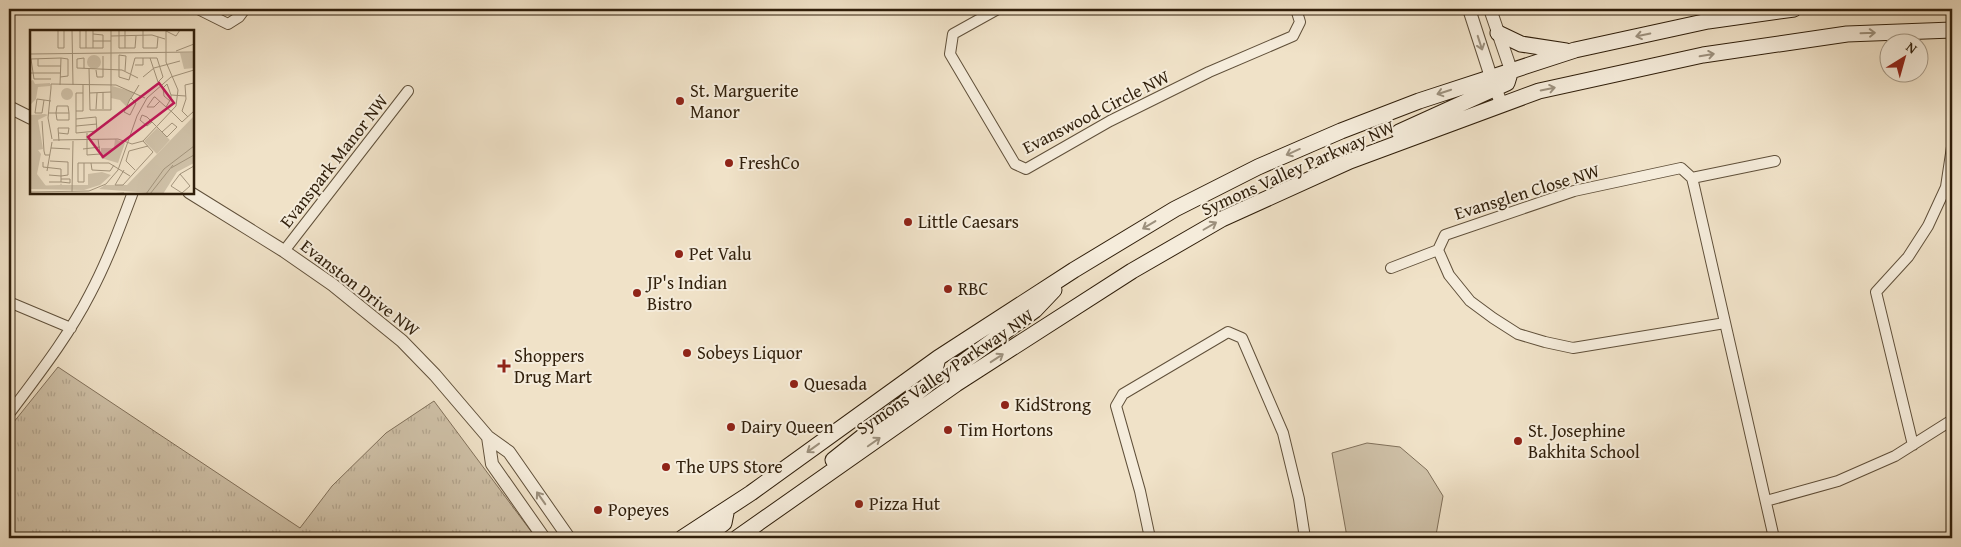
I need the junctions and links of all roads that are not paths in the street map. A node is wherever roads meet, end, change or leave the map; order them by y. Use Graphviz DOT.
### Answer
graph roads {
  1 [pos="198,9"];
  2 [pos="245,9"];
  3 [pos="998,9"];
  4 [pos="1296,9"];
  5 [pos="1469,9"];
  6 [pos="1490,9"];
  7 [pos="1794,9"];
  8 [pos="1952,30"];
  9 [pos="1498,33"];
  10 [pos="1570,52"];
  11 [pos="1511,70"];
  12 [pos="1493,83"];
  13 [pos="408,91"];
  14 [pos="1501,103"];
  15 [pos="9,107"];
  16 [pos="30,118"];
  17 [pos="1952,147"];
  18 [pos="1775,161"];
  19 [pos="1692,178"];
  20 [pos="1289,189"];
  21 [pos="132,194"];
  22 [pos="192,194"];
  23 [pos="284,250"];
  24 [pos="1438,250"];
  25 [pos="1391,268"];
  26 [pos="1074,270"];
  27 [pos="9,302"];
  28 [pos="1725,324"];
  29 [pos="71,328"];
  30 [pos="938,358"];
  31 [pos="956,384"];
  32 [pos="9,414"];
  33 [pos="1952,420"];
  34 [pos="488,437"];
  35 [pos="1913,445"];
  36 [pos="791,501"];
  37 [pos="1766,501"];
  38 [pos="728,509"];
  39 [pos="544,538"];
  40 [pos="569,538"];
  41 [pos="682,538"];
  42 [pos="704,538"];
  43 [pos="737,538"];
  44 [pos="1150,538"];
  45 [pos="1305,538"];
  46 [pos="1774,538"];
  1 -- 2 [label="street"];
  3 -- 4 [label="street, Evanswood Circle NW"];
  5 -- 12 [label="street, one-way"];
  6 -- 9 [label="street"];
  7 -- 10 [label="main road, Symons Valley Parkway NW, one-way"];
  14 -- 8 [label="main road, Symons Valley Parkway NW, one-way"];
  9 -- 10 [label="main road"];
  9 -- 11 [label="street"];
  10 -- 11 [label="main road, Symons Valley Parkway NW"];
  11 -- 12 [label="main road, Symons Valley Parkway NW"];
  12 -- 14 [label="street"];
  12 -- 20 [label="main road"];
  12 -- 26 [label="main road, Symons Valley Parkway NW, one-way"];
  13 -- 23 [label="street, Evanspark Manor NW"];
  14 -- 20 [label="main road, Symons Valley Parkway NW"];
  15 -- 16 [label="street"];
  17 -- 35 [label="street"];
  18 -- 19 [label="street"];
  19 -- 24 [label="street, Evansglen Close NW"];
  19 -- 28 [label="street"];
  31 -- 20 [label="main road, Symons Valley Parkway NW, one-way"];
  21 -- 29 [label="street"];
  22 -- 23 [label="street, Evanston Drive NW"];
  23 -- 34 [label="street, Evanston Drive NW"];
  24 -- 25 [label="street"];
  24 -- 28 [label="street"];
  26 -- 30 [label="main road, Symons Valley Parkway NW"];
  26 -- 31 [label="main road"];
  27 -- 29 [label="street"];
  28 -- 37 [label="street"];
  29 -- 32 [label="street"];
  30 -- 36 [label="main road"];
  30 -- 38 [label="main road, Symons Valley Parkway NW, one-way"];
  36 -- 31 [label="main road, Symons Valley Parkway NW, one-way"];
  33 -- 35 [label="street"];
  34 -- 39 [label="street"];
  40 -- 34 [label="street, Evanston Drive NW, one-way"];
  35 -- 37 [label="street"];
  36 -- 43 [label="main road, Symons Valley Parkway NW"];
  37 -- 46 [label="street"];
  38 -- 41 [label="main road, Symons Valley Parkway NW"];
  38 -- 42 [label="main road"];
  44 -- 45 [label="street"];
}
